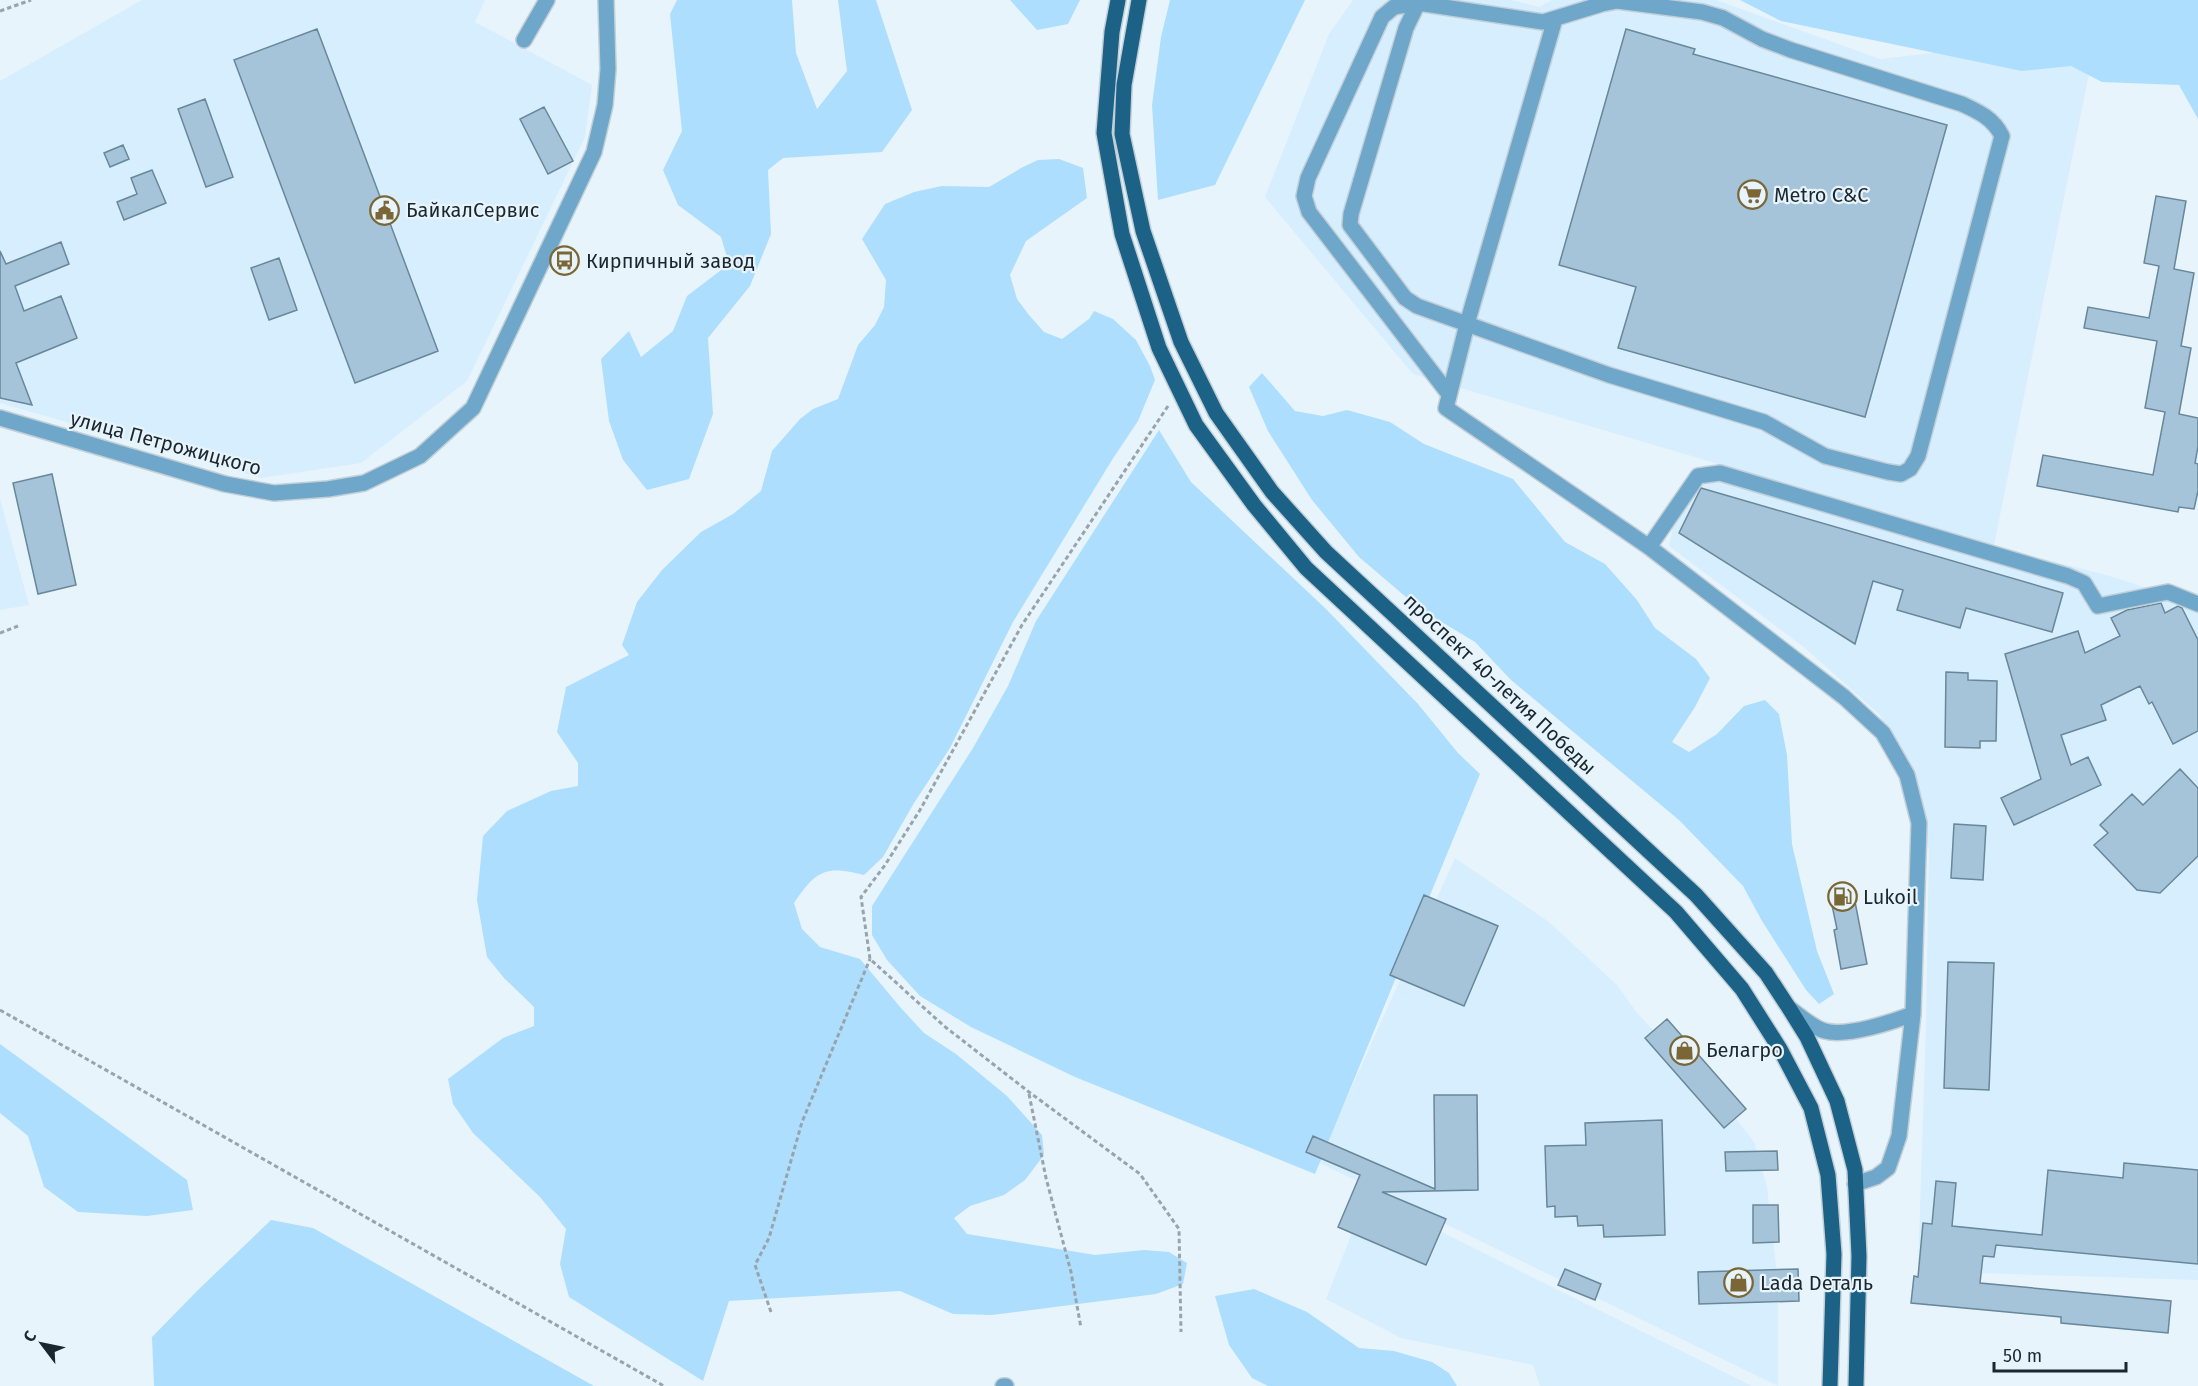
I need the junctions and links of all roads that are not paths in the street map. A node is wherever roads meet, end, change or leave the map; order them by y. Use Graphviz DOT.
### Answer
graph roads {
  1 [pos="547,0"];
  2 [pos="606,0"];
  3 [pos="1118,0"];
  4 [pos="1139,0"];
  5 [pos="1418,3"];
  6 [pos="1555,19"];
  7 [pos="524,40"];
  8 [pos="1467,324"];
  9 [pos="1448,393"];
  10 [pos="0,418"];
  11 [pos="1649,547"];
  12 [pos="2198,604"];
  13 [pos="1789,1008"];
  14 [pos="1913,1014"];
  15 [pos="1855,1184"];
  16 [pos="1829,1188"];
  17 [pos="1830,1386"];
  18 [pos="1856,1386"];
  1 -- 7 [label="street"];
  2 -- 10 [label="street, улица Петрожицкого"];
  3 -- 16 [label="main road"];
  4 -- 13 [label="main road, проспект 40-летия Победы"];
  5 -- 6 [label="street"];
  5 -- 8 [label="street"];
  5 -- 9 [label="street"];
  6 -- 8 [label="street"];
  6 -- 8 [label="street"];
  8 -- 9 [label="street"];
  9 -- 11 [label="street"];
  11 -- 12 [label="street"];
  11 -- 14 [label="street"];
  13 -- 14 [label="street"];
  13 -- 15 [label="main road, проспект 40-летия Победы"];
  14 -- 15 [label="street"];
  15 -- 16 [label="main road"];
  15 -- 18 [label="main road, проспект 40-летия Победы"];
  16 -- 17 [label="main road"];
}
